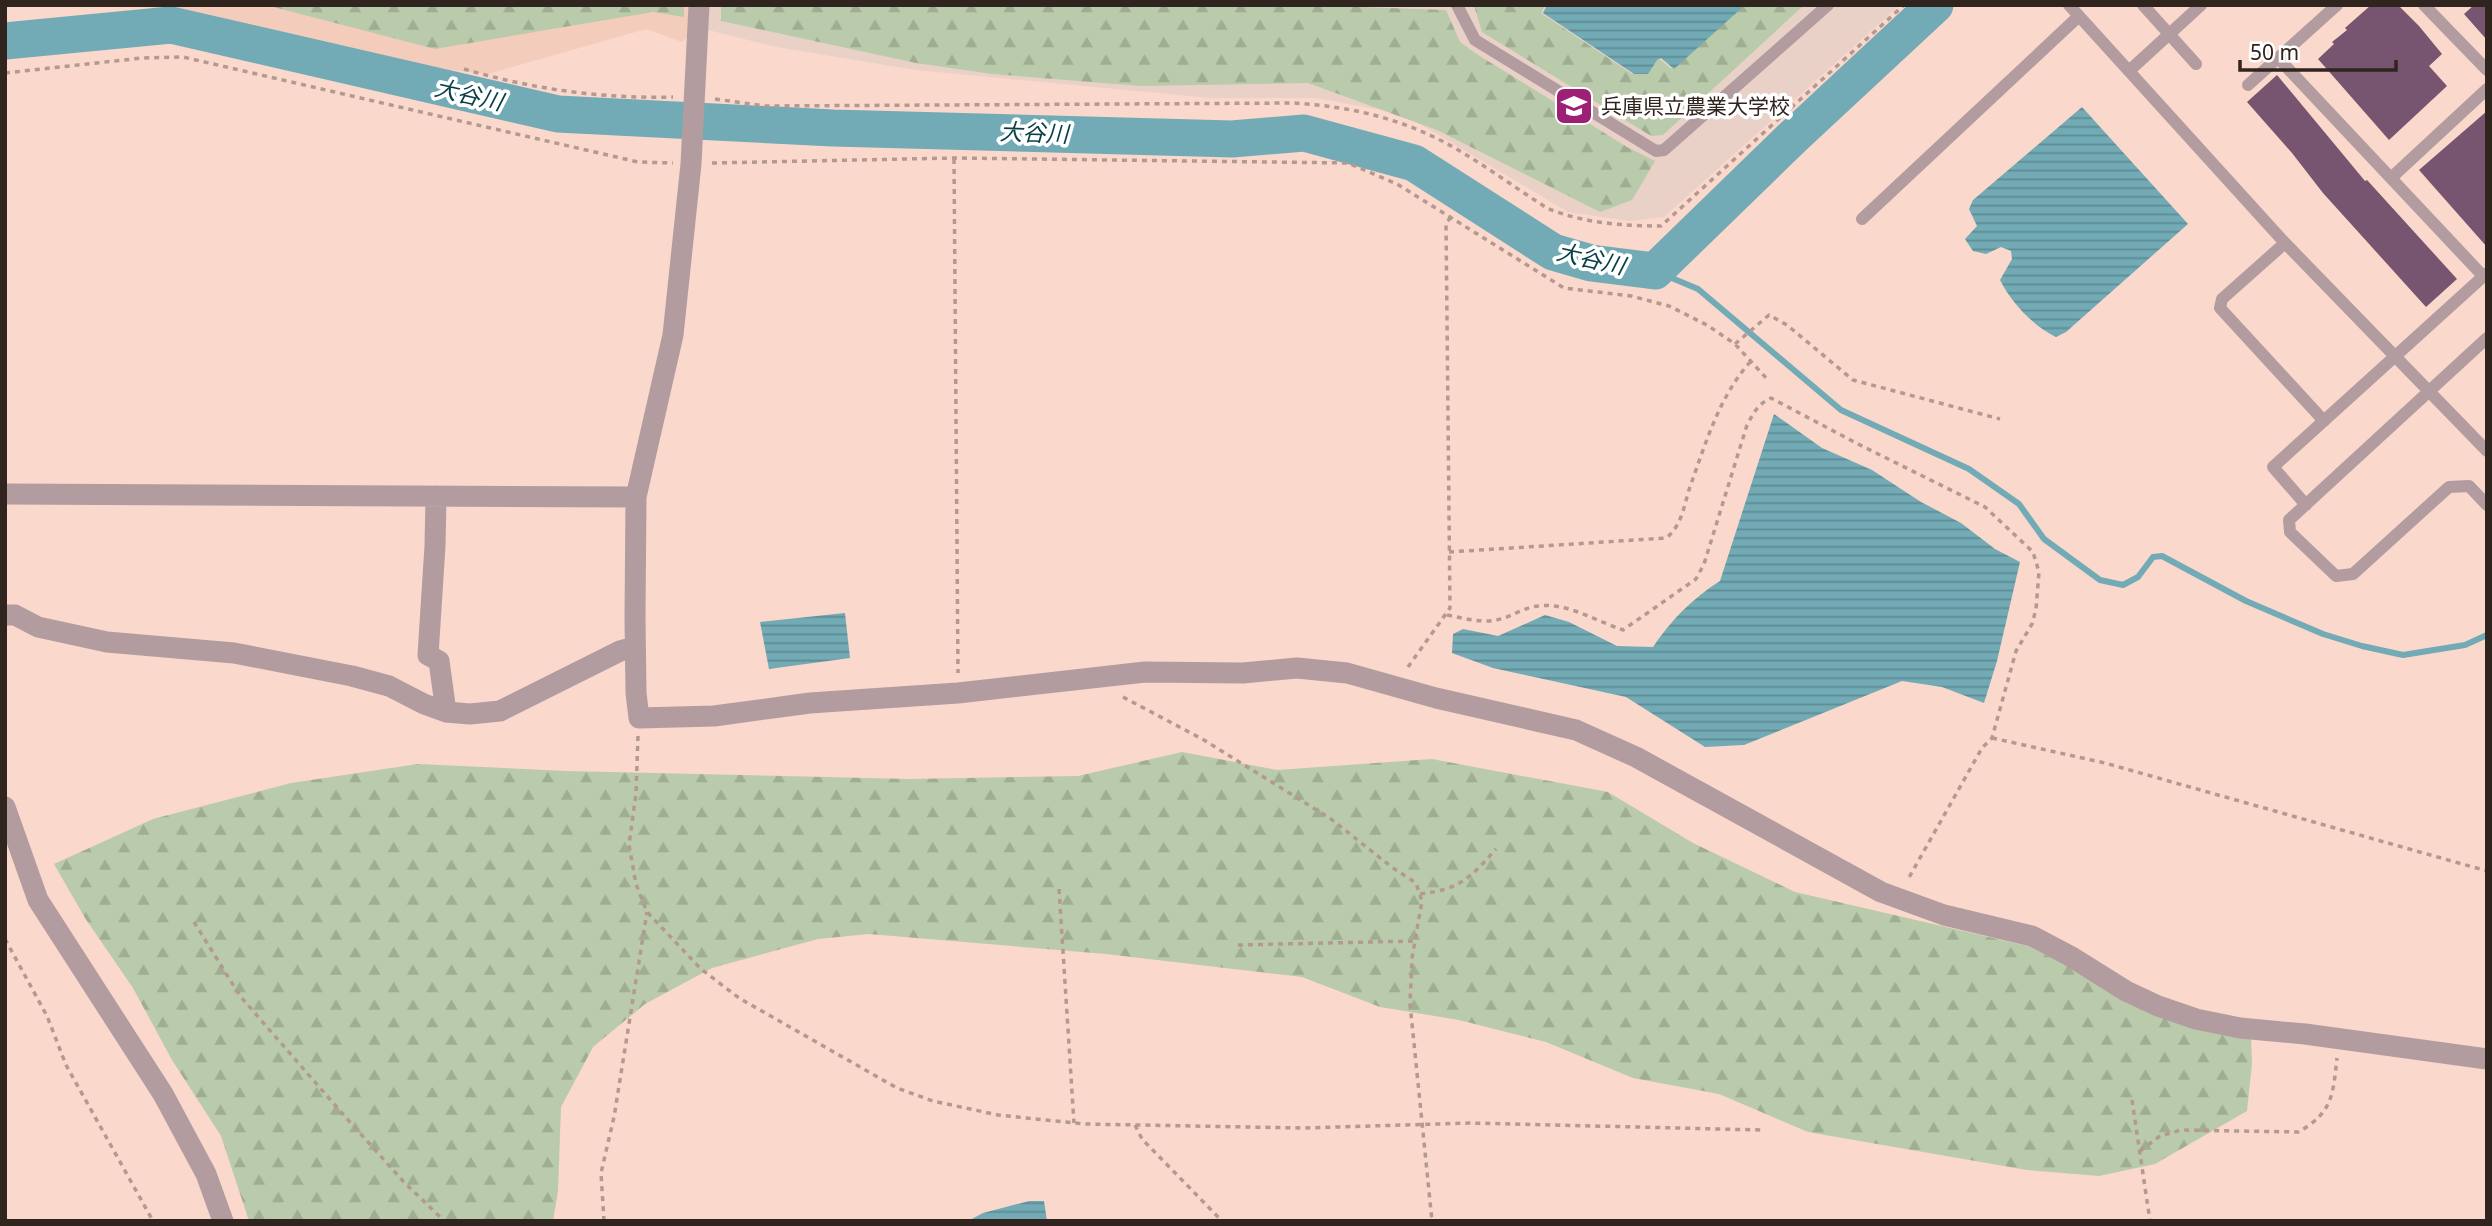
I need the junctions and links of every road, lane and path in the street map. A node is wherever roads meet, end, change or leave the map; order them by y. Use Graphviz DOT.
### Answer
graph roads {
  1 [pos="699,5"];
  2 [pos="1457,5"];
  3 [pos="1828,5"];
  4 [pos="1904,5"];
  5 [pos="2069,5"];
  6 [pos="2143,5"];
  7 [pos="2201,5"];
  8 [pos="2337,5"];
  9 [pos="2424,5"];
  10 [pos="2079,16"];
  11 [pos="2169,34"];
  12 [pos="2278,58"];
  13 [pos="2196,64"];
  14 [pos="464,69"];
  15 [pos="2487,70"];
  16 [pos="2129,71"];
  17 [pos="5,73"];
  18 [pos="2248,85"];
  19 [pos="2487,89"];
  20 [pos="694,100"];
  21 [pos="954,158"];
  22 [pos="691,160"];
  23 [pos="2391,178"];
  24 [pos="1451,217"];
  25 [pos="1862,219"];
  26 [pos="2285,243"];
  27 [pos="2485,275"];
  28 [pos="2487,338"];
  29 [pos="1737,342"];
  30 [pos="2395,357"];
  31 [pos="1751,361"];
  32 [pos="1768,380"];
  33 [pos="2429,392"];
  34 [pos="2000,419"];
  35 [pos="2324,421"];
  36 [pos="2487,452"];
  37 [pos="5,494"];
  38 [pos="436,496"];
  39 [pos="636,497"];
  40 [pos="2306,505"];
  41 [pos="2487,505"];
  42 [pos="1449,552"];
  43 [pos="5,615"];
  44 [pos="1447,615"];
  45 [pos="635,647"];
  46 [pos="1398,668"];
  47 [pos="1097,677"];
  48 [pos="958,693"];
  49 [pos="446,712"];
  50 [pos="639,718"];
  51 [pos="1992,738"];
  52 [pos="5,807"];
  53 [pos="1496,849"];
  54 [pos="2487,871"];
  55 [pos="1059,889"];
  56 [pos="1420,894"];
  57 [pos="1898,898"];
  58 [pos="647,912"];
  59 [pos="194,922"];
  60 [pos="5,939"];
  61 [pos="1415,941"];
  62 [pos="1238,945"];
  63 [pos="2339,1040"];
  64 [pos="2487,1059"];
  65 [pos="2132,1100"];
  66 [pos="1074,1123"];
  67 [pos="1135,1125"];
  68 [pos="1423,1125"];
  69 [pos="1761,1130"];
  70 [pos="2140,1151"];
  71 [pos="153,1221"];
  72 [pos="223,1221"];
  73 [pos="444,1221"];
  74 [pos="604,1221"];
  75 [pos="1222,1221"];
  76 [pos="1432,1221"];
  77 [pos="2150,1221"];
  1 -- 20 [label="street"];
  2 -- 3 [label="lane"];
  4 -- 20 [label="path"];
  5 -- 10 [label="lane"];
  6 -- 11 [label="lane"];
  7 -- 11 [label="lane"];
  8 -- 12 [label="lane"];
  9 -- 15 [label="lane"];
  10 -- 16 [label="lane"];
  10 -- 25 [label="lane"];
  11 -- 13 [label="lane"];
  11 -- 16 [label="lane"];
  12 -- 18 [label="lane"];
  12 -- 23 [label="lane"];
  14 -- 20 [label="path"];
  16 -- 26 [label="lane"];
  17 -- 22 [label="path"];
  19 -- 23 [label="lane"];
  20 -- 22 [label="street"];
  21 -- 22 [label="path"];
  21 -- 24 [label="path"];
  21 -- 48 [label="path"];
  22 -- 39 [label="street"];
  23 -- 27 [label="lane"];
  24 -- 29 [label="path"];
  24 -- 42 [label="path"];
  26 -- 30 [label="lane"];
  26 -- 35 [label="lane"];
  27 -- 30 [label="lane"];
  28 -- 33 [label="lane"];
  29 -- 31 [label="path"];
  29 -- 34 [label="path"];
  30 -- 33 [label="lane"];
  30 -- 35 [label="lane"];
  31 -- 32 [label="path"];
  31 -- 42 [label="path"];
  33 -- 36 [label="lane"];
  33 -- 40 [label="lane"];
  35 -- 40 [label="lane"];
  37 -- 38 [label="street"];
  38 -- 39 [label="street"];
  38 -- 49 [label="street"];
  39 -- 45 [label="street"];
  40 -- 41 [label="lane"];
  42 -- 44 [label="path"];
  43 -- 49 [label="street"];
  44 -- 46 [label="path"];
  44 -- 51 [label="path"];
  45 -- 49 [label="street"];
  45 -- 50 [label="street"];
  47 -- 48 [label="street"];
  47 -- 56 [label="path"];
  47 -- 57 [label="street"];
  48 -- 50 [label="street"];
  50 -- 58 [label="path"];
  51 -- 54 [label="path"];
  51 -- 57 [label="path"];
  52 -- 72 [label="street"];
  53 -- 56 [label="path"];
  55 -- 66 [label="path"];
  56 -- 61 [label="path"];
  57 -- 63 [label="street"];
  58 -- 66 [label="path"];
  58 -- 74 [label="path"];
  59 -- 73 [label="path"];
  60 -- 71 [label="path"];
  61 -- 62 [label="path"];
  61 -- 68 [label="path"];
  63 -- 64 [label="street"];
  63 -- 70 [label="path"];
  65 -- 70 [label="path"];
  66 -- 67 [label="path"];
  67 -- 68 [label="path"];
  67 -- 75 [label="path"];
  68 -- 69 [label="path"];
  68 -- 76 [label="path"];
  70 -- 77 [label="path"];
}
